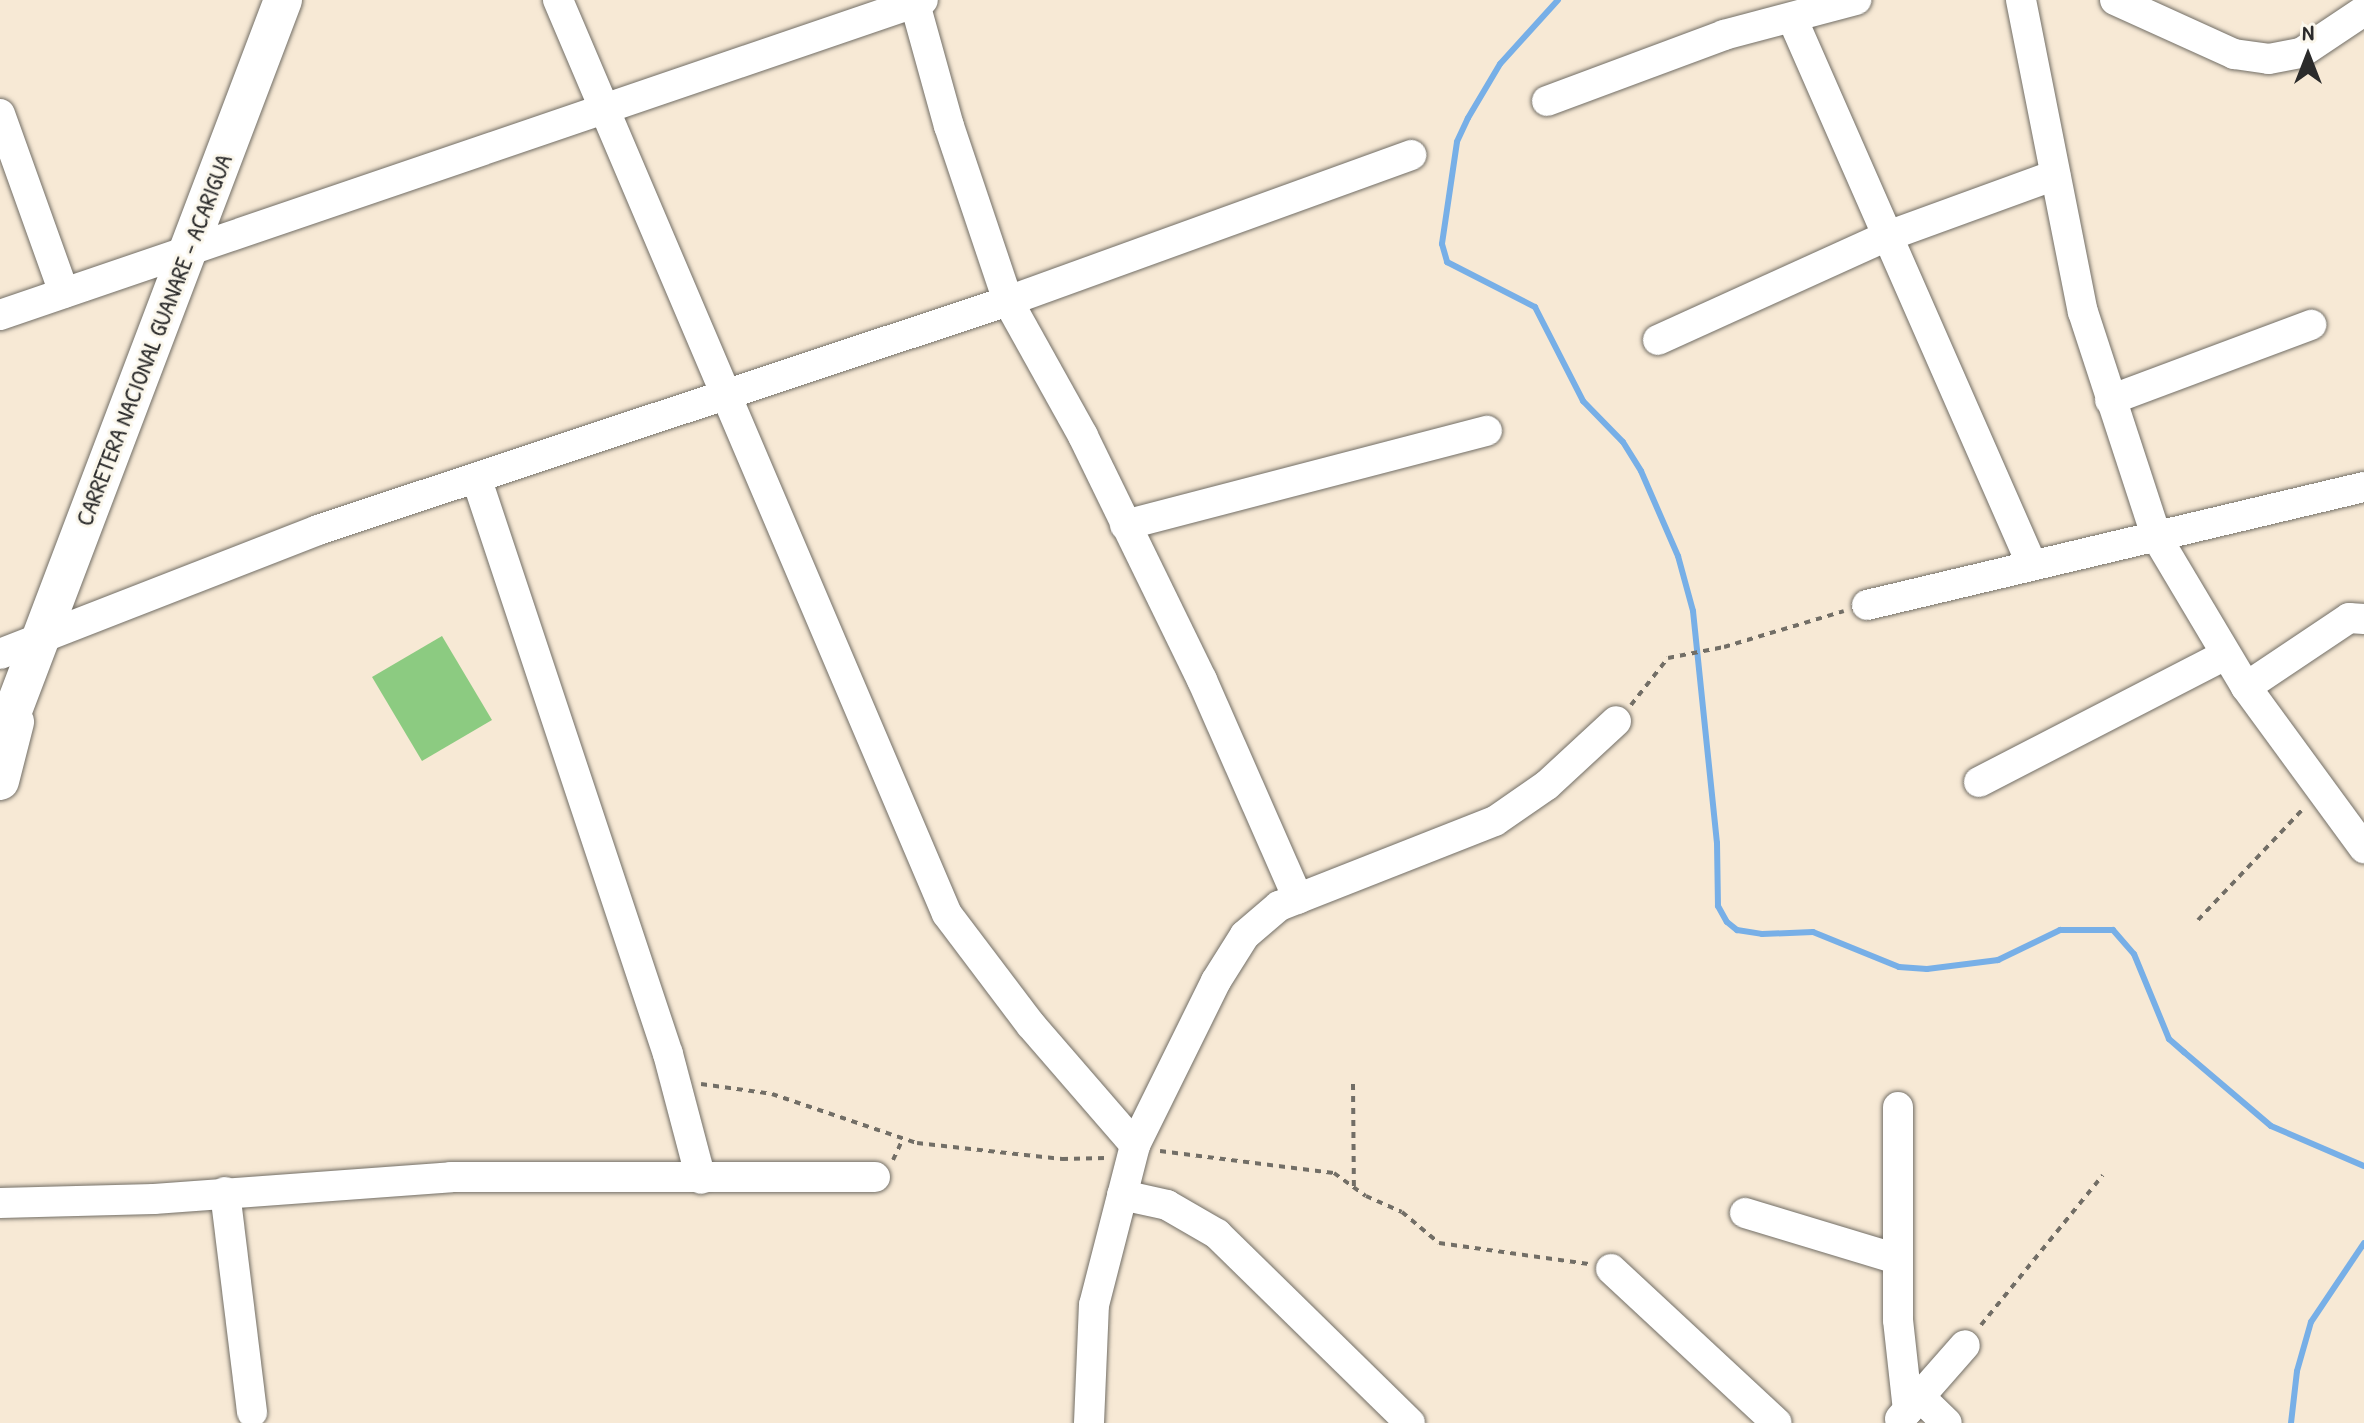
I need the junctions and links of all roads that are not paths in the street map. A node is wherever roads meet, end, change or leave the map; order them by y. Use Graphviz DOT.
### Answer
graph roads {
  1 [pos="283,0"];
  2 [pos="558,0"];
  3 [pos="1856,0"];
  4 [pos="2021,0"];
  5 [pos="2115,0"];
  6 [pos="917,1"];
  7 [pos="2364,11"];
  8 [pos="1792,18"];
  9 [pos="1547,101"];
  10 [pos="608,110"];
  11 [pos="0,114"];
  12 [pos="1411,155"];
  13 [pos="2055,175"];
  14 [pos="1885,237"];
  15 [pos="189,250"];
  16 [pos="64,293"];
  17 [pos="1008,301"];
  18 [pos="0,315"];
  19 [pos="2311,325"];
  20 [pos="1658,340"];
  21 [pos="728,395"];
  22 [pos="2110,400"];
  23 [pos="1487,431"];
  24 [pos="477,480"];
  25 [pos="2364,487"];
  26 [pos="1125,525"];
  27 [pos="2156,536"];
  28 [pos="2032,565"];
  29 [pos="1867,605"];
  30 [pos="2364,619"];
  31 [pos="41,639"];
  32 [pos="2225,655"];
  33 [pos="13,667"];
  34 [pos="2246,687"];
  35 [pos="1616,721"];
  36 [pos="0,745"];
  37 [pos="0,781"];
  38 [pos="1979,782"];
  39 [pos="2364,848"];
  40 [pos="1298,899"];
  41 [pos="1898,1107"];
  42 [pos="1135,1145"];
  43 [pos="875,1177"];
  44 [pos="701,1179"];
  45 [pos="225,1192"];
  46 [pos="1122,1195"];
  47 [pos="0,1203"];
  48 [pos="1745,1213"];
  49 [pos="1897,1259"];
  50 [pos="1611,1269"];
  51 [pos="1965,1345"];
  52 [pos="1908,1410"];
  53 [pos="252,1412"];
  54 [pos="1089,1423"];
  55 [pos="1410,1423"];
  56 [pos="1777,1423"];
  57 [pos="1947,1423"];
  1 -- 15 [label="main road, CARRETERA NACIONAL GUANARE - ACARIGUA"];
  2 -- 10 [label="street"];
  3 -- 8 [label="street"];
  4 -- 13 [label="street"];
  5 -- 7 [label="street"];
  6 -- 10 [label="street"];
  6 -- 17 [label="street"];
  8 -- 9 [label="street"];
  8 -- 14 [label="street"];
  10 -- 15 [label="street"];
  10 -- 21 [label="street"];
  11 -- 16 [label="street"];
  12 -- 17 [label="street"];
  13 -- 14 [label="street"];
  13 -- 22 [label="street"];
  14 -- 20 [label="street"];
  14 -- 28 [label="street"];
  15 -- 16 [label="street"];
  15 -- 31 [label="main road, CARRETERA NACIONAL GUANARE - ACARIGUA"];
  16 -- 18 [label="street"];
  17 -- 21 [label="street"];
  17 -- 26 [label="street"];
  19 -- 22 [label="street"];
  21 -- 24 [label="street"];
  21 -- 42 [label="street"];
  22 -- 27 [label="street"];
  23 -- 26 [label="street"];
  24 -- 31 [label="street"];
  24 -- 44 [label="street"];
  25 -- 27 [label="street"];
  26 -- 40 [label="street"];
  27 -- 28 [label="street"];
  27 -- 32 [label="street"];
  28 -- 29 [label="street"];
  30 -- 34 [label="street"];
  31 -- 33 [label="main road, CARRETERA NACIONAL GUANARE - ACARIGUA"];
  32 -- 34 [label="street"];
  32 -- 38 [label="street"];
  33 -- 36 [label="main road, CARRETERA NACIONAL GUANARE - ACARIGUA"];
  33 -- 37 [label="main road, CARRETERA NACIONAL GUANARE - ACARIGUA"];
  34 -- 39 [label="street"];
  35 -- 40 [label="street"];
  40 -- 42 [label="street"];
  41 -- 49 [label="street"];
  42 -- 46 [label="street"];
  43 -- 44 [label="street"];
  44 -- 45 [label="street"];
  45 -- 47 [label="street"];
  45 -- 53 [label="street"];
  46 -- 54 [label="street"];
  46 -- 55 [label="street"];
  48 -- 49 [label="street"];
  49 -- 52 [label="street"];
  50 -- 56 [label="street"];
  51 -- 52 [label="street"];
  52 -- 57 [label="street"];
}
